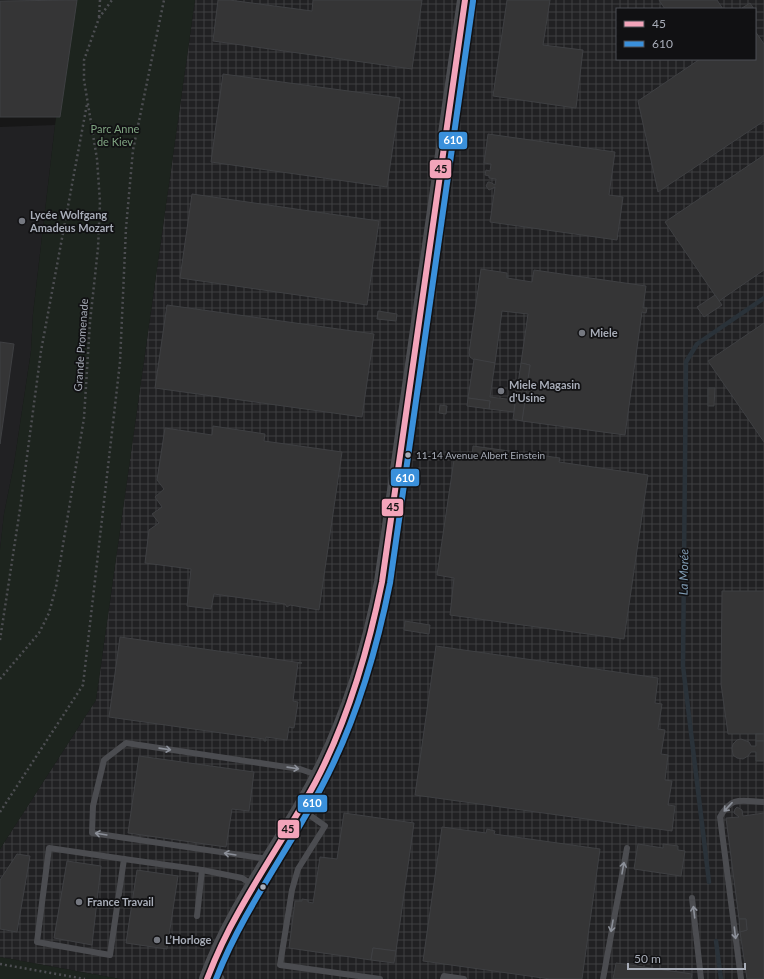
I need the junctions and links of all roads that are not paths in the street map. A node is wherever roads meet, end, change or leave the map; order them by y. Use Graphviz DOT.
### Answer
graph roads {
  1 [pos="465,0"];
  2 [pos="319,776"];
  3 [pos="764,802"];
  4 [pos="301,809"];
  5 [pos="627,848"];
  6 [pos="124,859"];
  7 [pos="268,860"];
  8 [pos="202,870"];
  9 [pos="253,885"];
  10 [pos="692,898"];
  11 [pos="196,916"];
  12 [pos="211,978"];
  13 [pos="380,979"];
  14 [pos="443,979"];
  15 [pos="464,979"];
  16 [pos="603,979"];
  17 [pos="702,979"];
  18 [pos="741,979"];
  1 -- 2 [label="street"];
  2 -- 4 [label="street"];
  7 -- 2 [label="lane, one-way"];
  3 -- 18 [label="lane, one-way"];
  4 -- 7 [label="street"];
  4 -- 13 [label="lane"];
  5 -- 16 [label="lane"];
  6 -- 6 [label="lane"];
  6 -- 8 [label="lane"];
  7 -- 9 [label="street"];
  8 -- 9 [label="lane"];
  8 -- 11 [label="lane"];
  9 -- 12 [label="street"];
  17 -- 10 [label="lane, one-way"];
  14 -- 15 [label="lane"];
}
